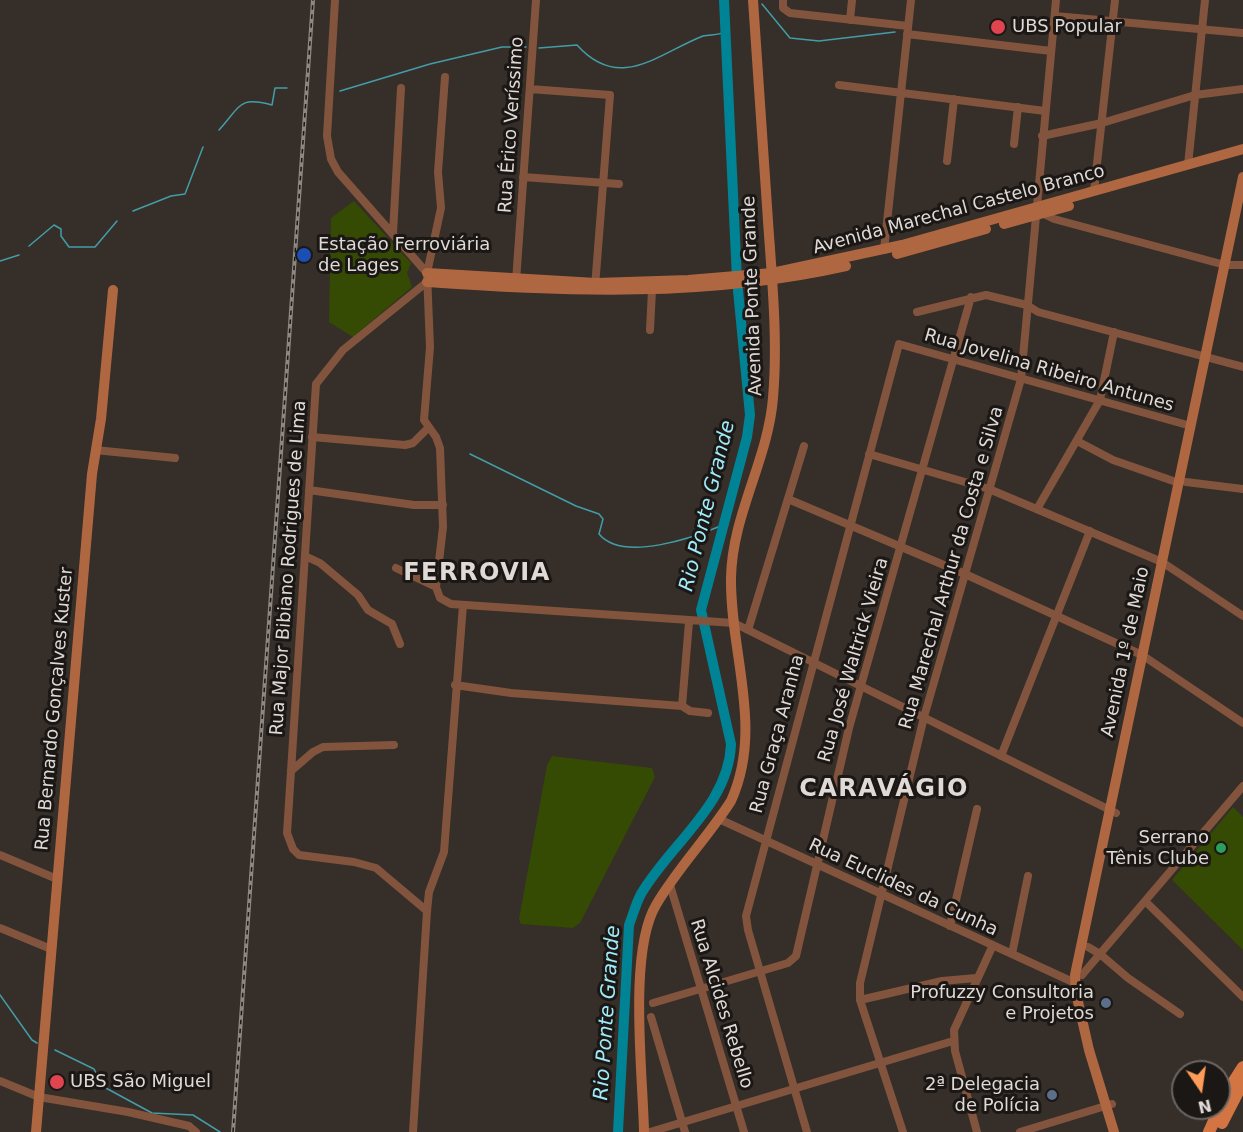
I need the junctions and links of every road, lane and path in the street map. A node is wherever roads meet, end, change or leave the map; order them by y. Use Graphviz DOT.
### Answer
graph roads {
  1 [pos="335,0"];
  2 [pos="536,0"];
  3 [pos="753,0"];
  4 [pos="783,0"];
  5 [pos="852,0"];
  6 [pos="911,0"];
  7 [pos="1056,0"];
  8 [pos="1115,0"];
  9 [pos="1204,0"];
  10 [pos="1054,15"];
  11 [pos="850,20"];
  12 [pos="1113,21"];
  13 [pos="908,30"];
  14 [pos="1202,30"];
  15 [pos="1243,33"];
  16 [pos="1051,51"];
  17 [pos="445,77"];
  18 [pos="839,85"];
  19 [pos="401,88"];
  20 [pos="530,89"];
  21 [pos="1243,89"];
  22 [pos="901,93"];
  23 [pos="1195,96"];
  24 [pos="954,99"];
  25 [pos="1018,107"];
  26 [pos="1045,111"];
  27 [pos="1102,123"];
  28 [pos="1042,136"];
  29 [pos="1014,144"];
  30 [pos="1243,149"];
  31 [pos="1243,157"];
  32 [pos="947,161"];
  33 [pos="1188,165"];
  34 [pos="523,177"];
  35 [pos="1243,177"];
  36 [pos="604,183"];
  37 [pos="619,184"];
  38 [pos="1094,191"];
  39 [pos="1038,212"];
  40 [pos="1243,212"];
  41 [pos="393,233"];
  42 [pos="882,254"];
  43 [pos="1233,265"];
  44 [pos="772,276"];
  45 [pos="427,278"];
  46 [pos="730,281"];
  47 [pos="515,284"];
  48 [pos="595,287"];
  49 [pos="114,290"];
  50 [pos="652,290"];
  51 [pos="971,297"];
  52 [pos="1027,305"];
  53 [pos="917,312"];
  54 [pos="650,330"];
  55 [pos="1114,332"];
  56 [pos="899,344"];
  57 [pos="1209,358"];
  58 [pos="953,359"];
  59 [pos="1243,367"];
  60 [pos="1021,379"];
  61 [pos="1100,400"];
  62 [pos="1191,426"];
  63 [pos="428,428"];
  64 [pos="312,437"];
  65 [pos="1077,441"];
  66 [pos="804,446"];
  67 [pos="96,450"];
  68 [pos="869,454"];
  69 [pos="175,458"];
  70 [pos="923,470"];
  71 [pos="1182,483"];
  72 [pos="989,489"];
  73 [pos="1243,489"];
  74 [pos="309,490"];
  75 [pos="788,499"];
  76 [pos="443,505"];
  77 [pos="1037,509"];
  78 [pos="850,525"];
  79 [pos="1090,531"];
  80 [pos="901,547"];
  81 [pos="305,556"];
  82 [pos="1165,564"];
  83 [pos="396,568"];
  84 [pos="965,574"];
  85 [pos="436,587"];
  86 [pos="463,605"];
  87 [pos="1056,616"];
  88 [pos="1243,616"];
  89 [pos="688,622"];
  90 [pos="734,622"];
  91 [pos="748,630"];
  92 [pos="400,644"];
  93 [pos="1145,658"];
  94 [pos="813,662"];
  95 [pos="456,685"];
  96 [pos="862,687"];
  97 [pos="682,706"];
  98 [pos="708,713"];
  99 [pos="924,717"];
  100 [pos="1243,723"];
  101 [pos="394,745"];
  102 [pos="1001,756"];
  103 [pos="291,771"];
  104 [pos="1243,786"];
  105 [pos="977,809"];
  106 [pos="1113,812"];
  107 [pos="719,819"];
  108 [pos="765,841"];
  109 [pos="0,855"];
  110 [pos="817,864"];
  111 [pos="1028,876"];
  112 [pos="57,879"];
  113 [pos="670,885"];
  114 [pos="881,894"];
  115 [pos="1145,901"];
  116 [pos="427,911"];
  117 [pos="950,926"];
  118 [pos="0,928"];
  119 [pos="993,945"];
  120 [pos="1088,947"];
  121 [pos="51,950"];
  122 [pos="1012,954"];
  123 [pos="1100,954"];
  124 [pos="759,971"];
  125 [pos="976,978"];
  126 [pos="1078,979"];
  127 [pos="701,988"];
  128 [pos="1243,997"];
  129 [pos="860,1000"];
  130 [pos="653,1003"];
  131 [pos="1180,1014"];
  132 [pos="651,1017"];
  133 [pos="953,1041"];
  134 [pos="880,1063"];
  135 [pos="1243,1067"];
  136 [pos="0,1081"];
  137 [pos="1243,1082"];
  138 [pos="794,1089"];
  139 [pos="39,1097"];
  140 [pos="1109,1105"];
  141 [pos="736,1106"];
  142 [pos="682,1122"];
  143 [pos="36,1132"];
  144 [pos="196,1132"];
  145 [pos="413,1132"];
  146 [pos="644,1132"];
  147 [pos="650,1132"];
  148 [pos="685,1132"];
  149 [pos="744,1132"];
  150 [pos="807,1132"];
  151 [pos="903,1132"];
  152 [pos="977,1132"];
  153 [pos="1020,1132"];
  154 [pos="1114,1132"];
  155 [pos="1121,1132"];
  156 [pos="1209,1132"];
  157 [pos="1218,1132"];
  1 -- 41 [label="street"];
  2 -- 20 [label="street, Rua Érico Veríssimo"];
  3 -- 44 [label="street, Avenida Ponte Grande"];
  4 -- 11 [label="street"];
  5 -- 11 [label="street"];
  6 -- 13 [label="street"];
  7 -- 10 [label="street, Rua Marechal Arthur da Costa e Silva"];
  8 -- 12 [label="street"];
  9 -- 14 [label="street"];
  10 -- 12 [label="street"];
  10 -- 16 [label="street, Rua Marechal Arthur da Costa e Silva"];
  11 -- 13 [label="street"];
  12 -- 14 [label="street"];
  12 -- 27 [label="street"];
  13 -- 16 [label="street"];
  13 -- 22 [label="street"];
  14 -- 15 [label="street"];
  14 -- 23 [label="street"];
  16 -- 26 [label="street, Rua Marechal Arthur da Costa e Silva"];
  17 -- 45 [label="street"];
  18 -- 22 [label="street"];
  19 -- 41 [label="street"];
  20 -- 34 [label="street, Rua Érico Veríssimo"];
  20 -- 36 [label="street"];
  21 -- 23 [label="street"];
  22 -- 24 [label="street"];
  22 -- 42 [label="street"];
  23 -- 27 [label="street"];
  23 -- 33 [label="street"];
  24 -- 25 [label="street"];
  24 -- 32 [label="street"];
  25 -- 26 [label="street"];
  25 -- 29 [label="street"];
  26 -- 28 [label="street, Rua Marechal Arthur da Costa e Silva"];
  27 -- 28 [label="street"];
  27 -- 38 [label="street"];
  28 -- 39 [label="street, Rua Marechal Arthur da Costa e Silva"];
  30 -- 33 [label="street, Avenida Marechal Castelo Branco"];
  31 -- 39 [label="street, Avenida Marechal Castelo Branco"];
  33 -- 38 [label="street, Avenida Marechal Castelo Branco"];
  34 -- 36 [label="street"];
  34 -- 47 [label="street, Rua Érico Veríssimo"];
  35 -- 43 [label="street, Avenida 1º de Maio"];
  36 -- 37 [label="street"];
  36 -- 48 [label="street"];
  38 -- 39 [label="street, Avenida Marechal Castelo Branco"];
  39 -- 42 [label="street, Avenida Marechal Castelo Branco"];
  39 -- 43 [label="street"];
  39 -- 52 [label="street, Rua Marechal Arthur da Costa e Silva"];
  40 -- 43 [label="street, Avenida 1º de Maio"];
  41 -- 45 [label="street"];
  42 -- 44 [label="street, Avenida Marechal Castelo Branco"];
  43 -- 57 [label="street, Avenida 1º de Maio"];
  44 -- 46 [label="street, Avenida Marechal Castelo Branco"];
  44 -- 90 [label="street, Avenida Ponte Grande"];
  45 -- 47 [label="street, Avenida Marechal Castelo Branco"];
  45 -- 63 [label="street"];
  45 -- 64 [label="street, Rua Major Bibiano Rodrigues de Lima"];
  46 -- 48 [label="street, Avenida Marechal Castelo Branco"];
  46 -- 50 [label="street, Avenida Marechal Castelo Branco"];
  47 -- 48 [label="street, Avenida Marechal Castelo Branco"];
  48 -- 50 [label="street, Avenida Marechal Castelo Branco"];
  49 -- 67 [label="street, Rua Bernardo Gonçalves Kuster"];
  50 -- 54 [label="street"];
  51 -- 52 [label="street"];
  51 -- 53 [label="street"];
  51 -- 58 [label="street, Rua José Waltrick Vieira"];
  52 -- 55 [label="street"];
  52 -- 60 [label="street, Rua Marechal Arthur da Costa e Silva"];
  55 -- 57 [label="street"];
  55 -- 61 [label="street"];
  56 -- 58 [label="street, Rua Jovelina Ribeiro Antunes"];
  56 -- 68 [label="street, Rua Graça Aranha"];
  57 -- 59 [label="street"];
  57 -- 62 [label="street, Avenida 1º de Maio"];
  57 -- 71 [label="street, Avenida 1º de Maio"];
  58 -- 60 [label="street, Rua Jovelina Ribeiro Antunes"];
  58 -- 70 [label="street, Rua José Waltrick Vieira"];
  60 -- 61 [label="street, Rua Jovelina Ribeiro Antunes"];
  60 -- 72 [label="street, Rua Marechal Arthur da Costa e Silva"];
  61 -- 62 [label="street, Rua Jovelina Ribeiro Antunes"];
  61 -- 65 [label="street"];
  62 -- 71 [label="street, Avenida 1º de Maio"];
  63 -- 64 [label="street"];
  63 -- 76 [label="street"];
  64 -- 74 [label="street, Rua Major Bibiano Rodrigues de Lima"];
  65 -- 71 [label="street"];
  65 -- 77 [label="street"];
  66 -- 75 [label="street"];
  67 -- 69 [label="street"];
  67 -- 112 [label="street, Rua Bernardo Gonçalves Kuster"];
  68 -- 70 [label="street"];
  68 -- 78 [label="street, Rua Graça Aranha"];
  70 -- 72 [label="street"];
  70 -- 80 [label="street, Rua José Waltrick Vieira"];
  71 -- 73 [label="street"];
  71 -- 82 [label="street, Avenida 1º de Maio"];
  72 -- 77 [label="street"];
  72 -- 84 [label="street, Rua Marechal Arthur da Costa e Silva"];
  74 -- 76 [label="street"];
  74 -- 81 [label="street, Rua Major Bibiano Rodrigues de Lima"];
  75 -- 78 [label="street"];
  75 -- 91 [label="street"];
  76 -- 85 [label="street"];
  77 -- 79 [label="street"];
  78 -- 80 [label="street"];
  78 -- 94 [label="street, Rua Graça Aranha"];
  79 -- 82 [label="street"];
  79 -- 87 [label="street"];
  80 -- 84 [label="street"];
  80 -- 96 [label="street, Rua José Waltrick Vieira"];
  81 -- 92 [label="street"];
  81 -- 103 [label="street, Rua Major Bibiano Rodrigues de Lima"];
  82 -- 88 [label="street"];
  82 -- 93 [label="street, Avenida 1º de Maio"];
  83 -- 85 [label="street"];
  84 -- 87 [label="street"];
  84 -- 99 [label="street, Rua Marechal Arthur da Costa e Silva"];
  85 -- 86 [label="street"];
  86 -- 89 [label="street"];
  86 -- 95 [label="street"];
  87 -- 93 [label="street"];
  87 -- 102 [label="street"];
  89 -- 90 [label="street"];
  89 -- 97 [label="street"];
  90 -- 91 [label="street"];
  90 -- 107 [label="street, Avenida Ponte Grande"];
  91 -- 94 [label="street"];
  93 -- 100 [label="street"];
  93 -- 106 [label="street, Avenida 1º de Maio"];
  94 -- 96 [label="street"];
  94 -- 108 [label="street, Rua Graça Aranha"];
  95 -- 97 [label="street"];
  95 -- 116 [label="street"];
  96 -- 99 [label="street"];
  96 -- 110 [label="street, Rua José Waltrick Vieira"];
  97 -- 98 [label="street"];
  99 -- 102 [label="street"];
  99 -- 114 [label="street, Rua Marechal Arthur da Costa e Silva"];
  101 -- 103 [label="street"];
  102 -- 106 [label="street"];
  103 -- 116 [label="street, Rua Major Bibiano Rodrigues de Lima"];
  104 -- 115 [label="street"];
  105 -- 117 [label="street"];
  106 -- 120 [label="street, Avenida 1º de Maio"];
  106 -- 126 [label="street, Avenida 1º de Maio"];
  107 -- 108 [label="street, Rua Euclides da Cunha"];
  107 -- 113 [label="street, Avenida Ponte Grande"];
  108 -- 110 [label="street, Rua Euclides da Cunha"];
  108 -- 124 [label="street, Rua Graça Aranha"];
  109 -- 112 [label="street"];
  110 -- 114 [label="street, Rua Euclides da Cunha"];
  110 -- 124 [label="street, Rua José Waltrick Vieira"];
  111 -- 122 [label="street"];
  112 -- 121 [label="street, Rua Bernardo Gonçalves Kuster"];
  113 -- 127 [label="street, Rua Alcides Rebello"];
  113 -- 146 [label="street, Avenida Ponte Grande"];
  114 -- 117 [label="street, Rua Euclides da Cunha"];
  114 -- 129 [label="street, Rua Marechal Arthur da Costa e Silva"];
  115 -- 123 [label="street"];
  115 -- 128 [label="street"];
  116 -- 145 [label="street"];
  117 -- 119 [label="street, Rua Euclides da Cunha"];
  118 -- 121 [label="street"];
  119 -- 122 [label="street, Rua Euclides da Cunha"];
  119 -- 125 [label="street"];
  120 -- 123 [label="street"];
  120 -- 126 [label="street, Avenida 1º de Maio"];
  121 -- 139 [label="street, Rua Bernardo Gonçalves Kuster"];
  122 -- 126 [label="street, Rua Euclides da Cunha"];
  123 -- 126 [label="street"];
  123 -- 131 [label="street"];
  124 -- 127 [label="street, Rua José Waltrick Vieira"];
  124 -- 138 [label="street, Rua Graça Aranha"];
  125 -- 129 [label="street"];
  125 -- 133 [label="street"];
  126 -- 140 [label="street, Avenida 1º de Maio"];
  127 -- 130 [label="street, Rua José Waltrick Vieira"];
  127 -- 141 [label="street, Rua Alcides Rebello"];
  129 -- 134 [label="street, Rua Marechal Arthur da Costa e Silva"];
  132 -- 142 [label="street"];
  133 -- 134 [label="street"];
  133 -- 152 [label="street"];
  134 -- 138 [label="street"];
  134 -- 151 [label="street, Rua Marechal Arthur da Costa e Silva"];
  135 -- 156 [label="main road"];
  136 -- 139 [label="street"];
  137 -- 157 [label="main road"];
  138 -- 141 [label="street"];
  138 -- 150 [label="street, Rua Graça Aranha"];
  139 -- 143 [label="street, Rua Bernardo Gonçalves Kuster"];
  139 -- 144 [label="street"];
  140 -- 153 [label="street"];
  140 -- 154 [label="street, Avenida 1º de Maio"];
  140 -- 155 [label="street, Avenida 1º de Maio"];
  141 -- 142 [label="street"];
  141 -- 149 [label="street, Rua Alcides Rebello"];
  142 -- 147 [label="street"];
  142 -- 148 [label="street"];
}
